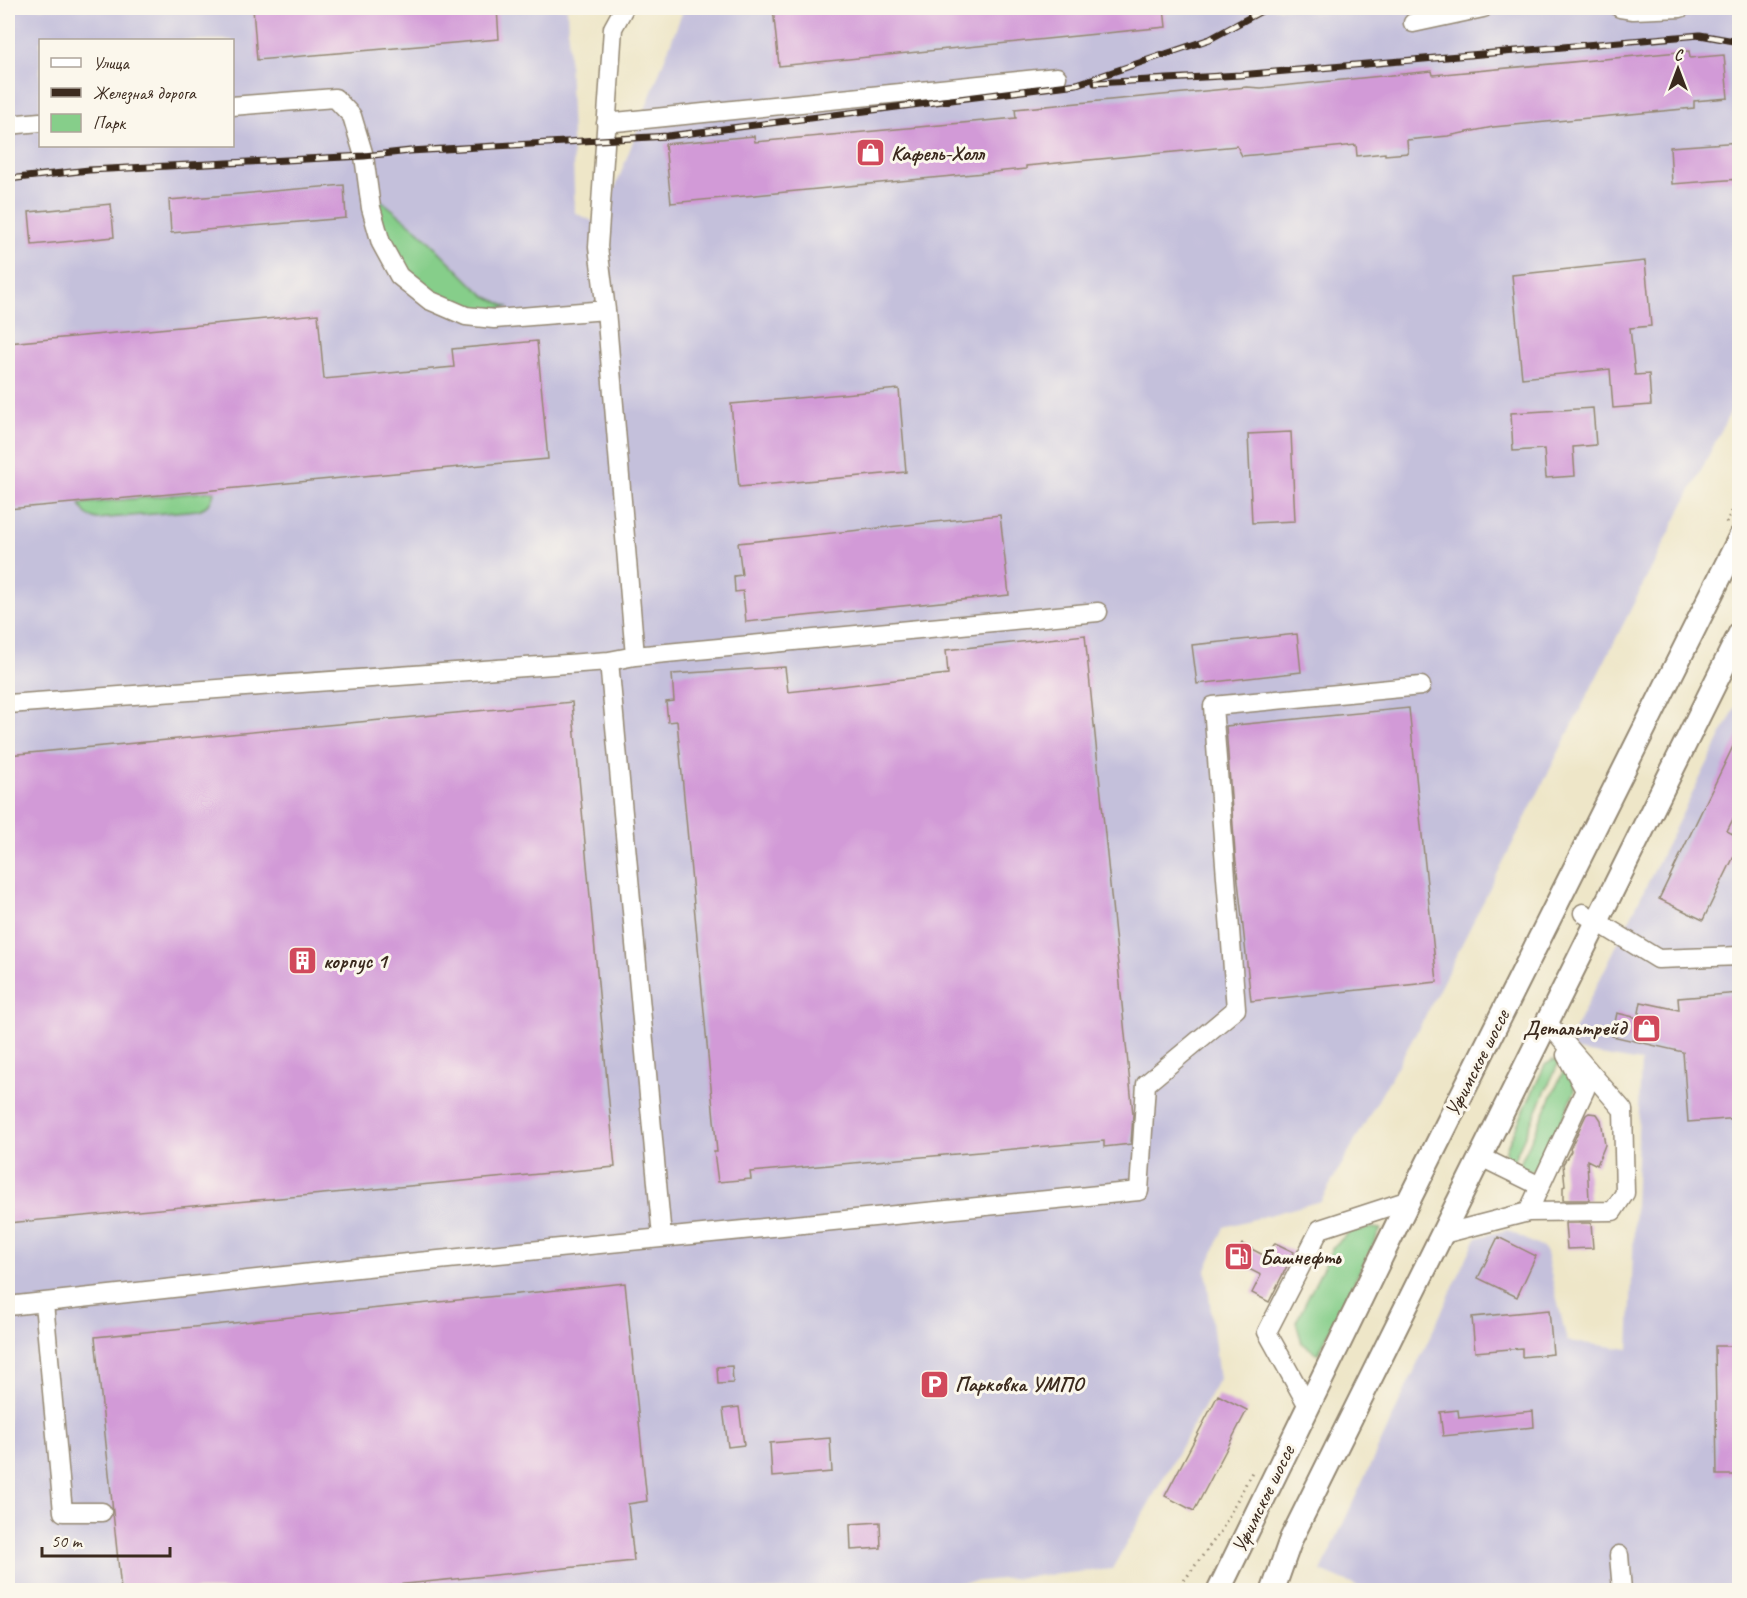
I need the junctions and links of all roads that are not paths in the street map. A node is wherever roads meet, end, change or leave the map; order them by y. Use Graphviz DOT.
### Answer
graph roads {
  1 [pos="624,8"];
  2 [pos="1483,8"];
  3 [pos="1620,8"];
  4 [pos="1681,8"];
  5 [pos="1413,23"];
  6 [pos="1057,76"];
  7 [pos="234,106"];
  8 [pos="39,122"];
  9 [pos="606,123"];
  10 [pos="8,125"];
  11 [pos="606,310"];
  12 [pos="1740,537"];
  13 [pos="1098,612"];
  14 [pos="1740,633"];
  15 [pos="635,656"];
  16 [pos="609,661"];
  17 [pos="1421,686"];
  18 [pos="8,704"];
  19 [pos="1590,917"];
  20 [pos="1740,956"];
  21 [pos="1546,1020"];
  22 [pos="1481,1157"];
  23 [pos="1540,1186"];
  24 [pos="1408,1200"];
  25 [pos="1528,1212"];
  26 [pos="1443,1234"];
  27 [pos="662,1237"];
  28 [pos="44,1303"];
  29 [pos="8,1306"];
  30 [pos="1308,1406"];
  31 [pos="102,1512"];
  32 [pos="1619,1555"];
  33 [pos="1225,1588"];
  34 [pos="1274,1590"];
  35 [pos="1622,1590"];
  1 -- 9 [label="lane"];
  2 -- 5 [label="lane"];
  3 -- 4 [label="lane"];
  6 -- 9 [label="lane"];
  7 -- 11 [label="lane"];
  8 -- 10 [label="lane"];
  9 -- 11 [label="lane"];
  11 -- 15 [label="lane"];
  12 -- 24 [label="main road, Уфимское шоссе"];
  13 -- 15 [label="lane"];
  14 -- 19 [label="main road, Уфимское шоссе"];
  15 -- 16 [label="lane"];
  16 -- 18 [label="lane"];
  16 -- 27 [label="lane"];
  17 -- 27 [label="lane"];
  19 -- 20 [label="lane"];
  19 -- 21 [label="main road, Уфимское шоссе"];
  21 -- 22 [label="main road, Уфимское шоссе"];
  21 -- 23 [label="lane"];
  21 -- 25 [label="lane"];
  22 -- 23 [label="lane"];
  22 -- 26 [label="main road, Уфимское шоссе"];
  23 -- 25 [label="lane"];
  24 -- 30 [label="main road, Уфимское шоссе"];
  24 -- 30 [label="lane"];
  25 -- 26 [label="lane"];
  26 -- 34 [label="main road, Уфимское шоссе"];
  27 -- 28 [label="lane"];
  28 -- 29 [label="lane"];
  28 -- 31 [label="lane"];
  30 -- 33 [label="main road, Уфимское шоссе"];
  32 -- 35 [label="lane"];
}
